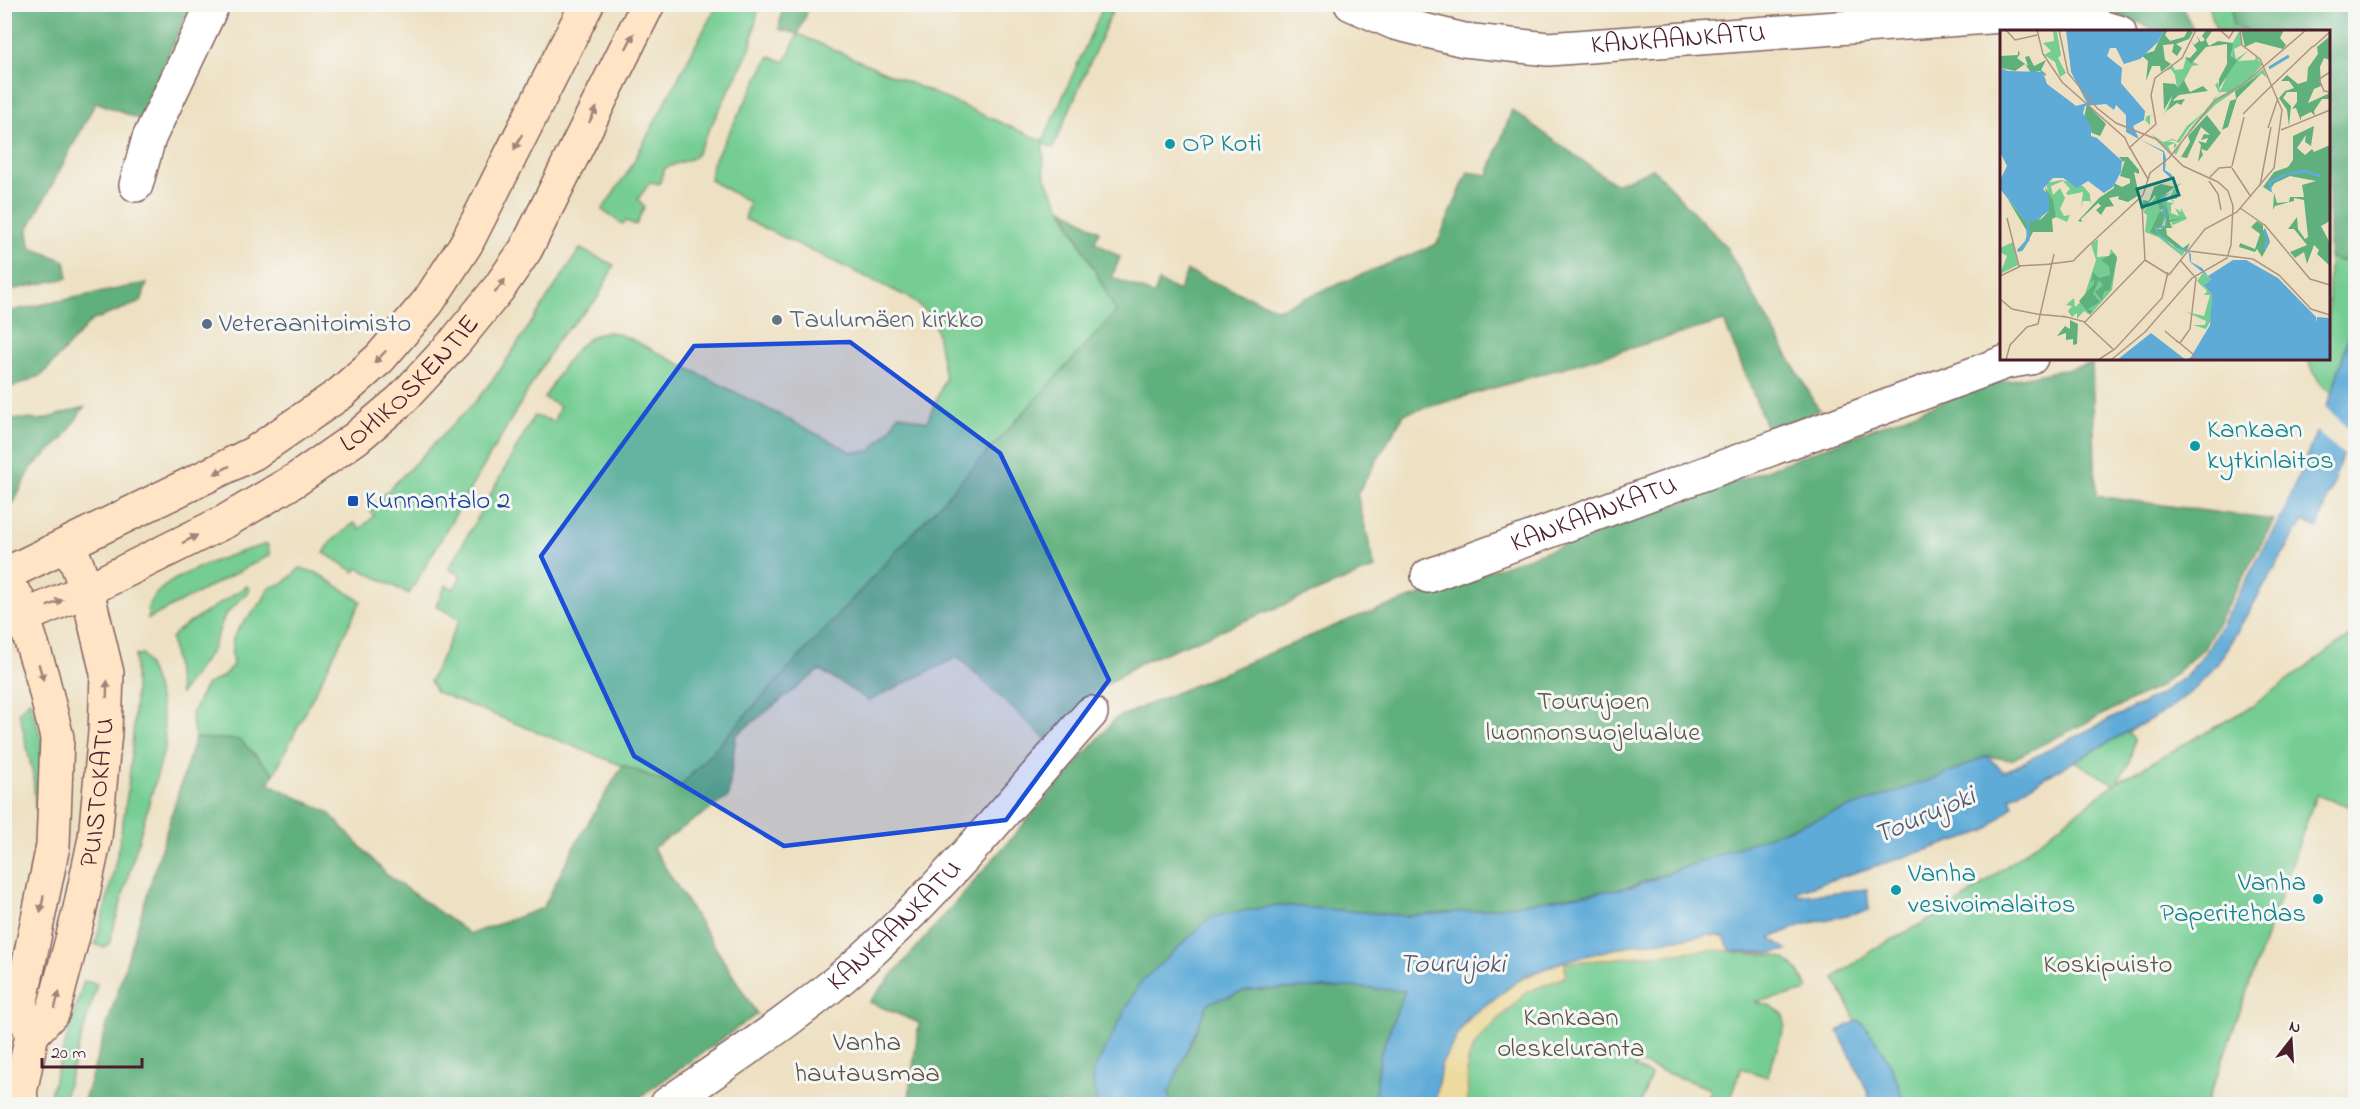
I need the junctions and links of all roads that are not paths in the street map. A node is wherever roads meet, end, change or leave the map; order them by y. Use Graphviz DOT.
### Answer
graph roads {
  1 [pos="213,4"];
  2 [pos="587,4"];
  3 [pos="648,4"];
  4 [pos="1351,4"];
  5 [pos="2112,30"];
  6 [pos="136,185"];
  7 [pos="2022,360"];
  8 [pos="69,544"];
  9 [pos="6,574"];
  10 [pos="1428,576"];
  11 [pos="87,590"];
  12 [pos="14,621"];
  13 [pos="1091,713"];
  14 [pos="32,1034"];
  15 [pos="18,1101"];
  16 [pos="667,1104"];
  1 -- 6 [label="street"];
  2 -- 8 [label="main road, LOHIKOSKENTIE, one-way"];
  11 -- 3 [label="main road, LOHIKOSKENTIE, one-way"];
  4 -- 5 [label="street, KANKAANKATU"];
  7 -- 10 [label="street, KANKAANKATU"];
  8 -- 9 [label="main road, LOHIKOSKENTIE"];
  8 -- 11 [label="main road, PUISTOKATU"];
  9 -- 12 [label="main road, PUISTOKATU"];
  12 -- 11 [label="main road, LOHIKOSKENTIE, one-way"];
  14 -- 11 [label="main road, PUISTOKATU, one-way"];
  12 -- 14 [label="main road, PUISTOKATU, one-way"];
  13 -- 16 [label="street, KANKAANKATU"];
  14 -- 15 [label="main road"];
}
